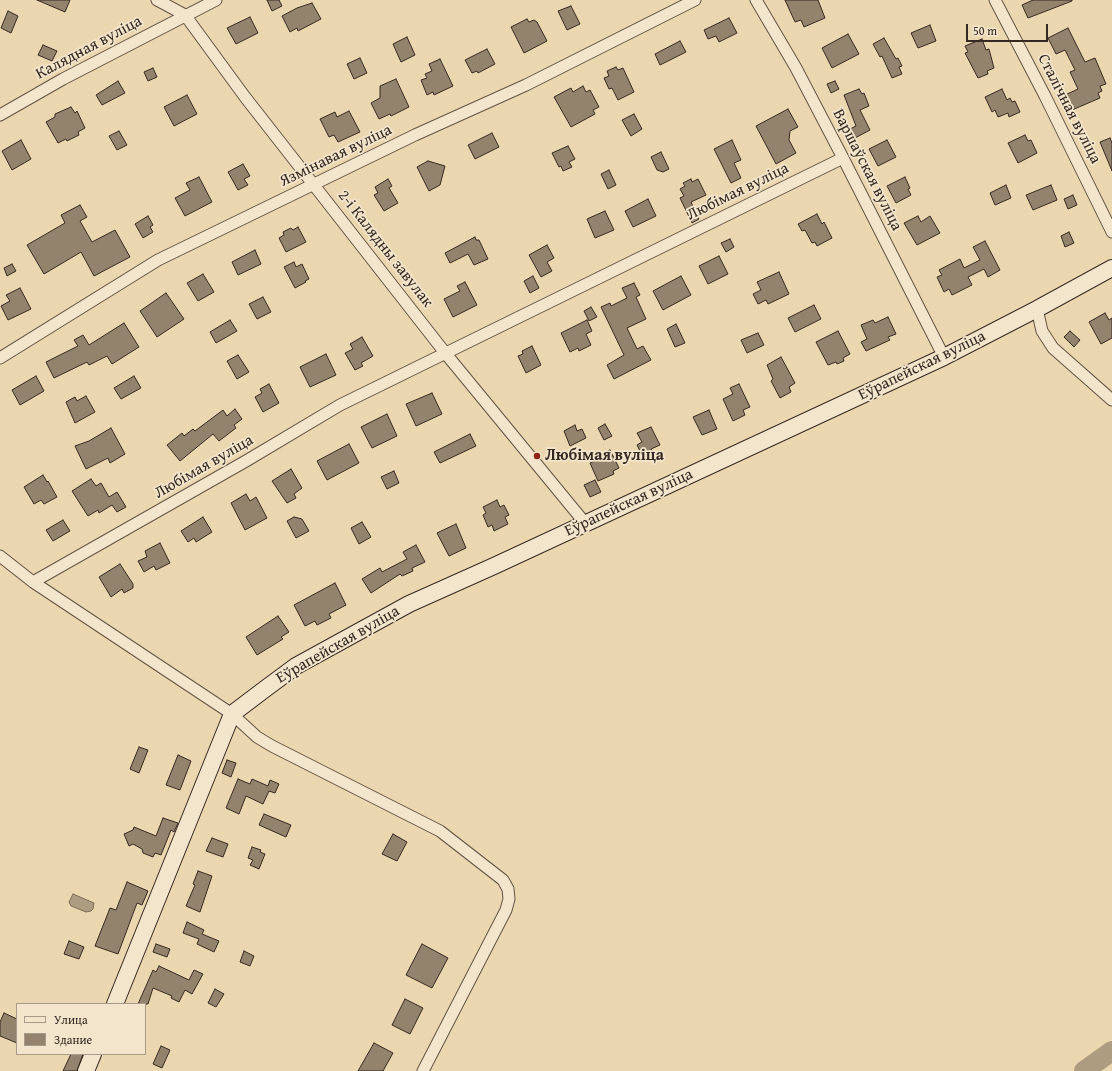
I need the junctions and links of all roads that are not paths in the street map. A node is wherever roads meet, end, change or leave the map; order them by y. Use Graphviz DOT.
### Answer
graph roads {
  1 [pos="157,0"];
  2 [pos="216,0"];
  3 [pos="695,0"];
  4 [pos="756,0"];
  5 [pos="995,0"];
  6 [pos="185,15"];
  7 [pos="0,115"];
  8 [pos="843,158"];
  9 [pos="314,184"];
  10 [pos="1112,232"];
  11 [pos="1112,268"];
  12 [pos="1036,310"];
  13 [pos="446,354"];
  14 [pos="944,357"];
  15 [pos="0,358"];
  16 [pos="1112,400"];
  17 [pos="585,523"];
  18 [pos="0,556"];
  19 [pos="33,582"];
  20 [pos="232,714"];
  21 [pos="115,1003"];
  22 [pos="94,1055"];
  23 [pos="86,1071"];
  24 [pos="423,1071"];
  1 -- 6 [label="street, 2-і Калядны завулак"];
  2 -- 6 [label="street, Калядная вуліца"];
  3 -- 9 [label="street, Язмінавая вуліца"];
  4 -- 8 [label="street, Варшаўская вуліца"];
  5 -- 10 [label="street, Сталічная вуліца"];
  6 -- 7 [label="street, Калядная вуліца"];
  6 -- 9 [label="street, 2-і Калядны завулак"];
  8 -- 13 [label="street, Любімая вуліца"];
  8 -- 14 [label="street, Варшаўская вуліца"];
  9 -- 13 [label="street, 2-і Калядны завулак"];
  9 -- 15 [label="street, Язмінавая вуліца"];
  11 -- 12 [label="street, Еўрапейская вуліца"];
  12 -- 14 [label="street, Еўрапейская вуліца"];
  12 -- 16 [label="street"];
  13 -- 17 [label="street, 2-і Калядны завулак"];
  13 -- 19 [label="street, Любімая вуліца"];
  14 -- 17 [label="street, Еўрапейская вуліца"];
  17 -- 20 [label="street, Еўрапейская вуліца"];
  18 -- 19 [label="street"];
  19 -- 20 [label="street"];
  20 -- 21 [label="street"];
  20 -- 24 [label="street"];
  22 -- 23 [label="street"];
}
